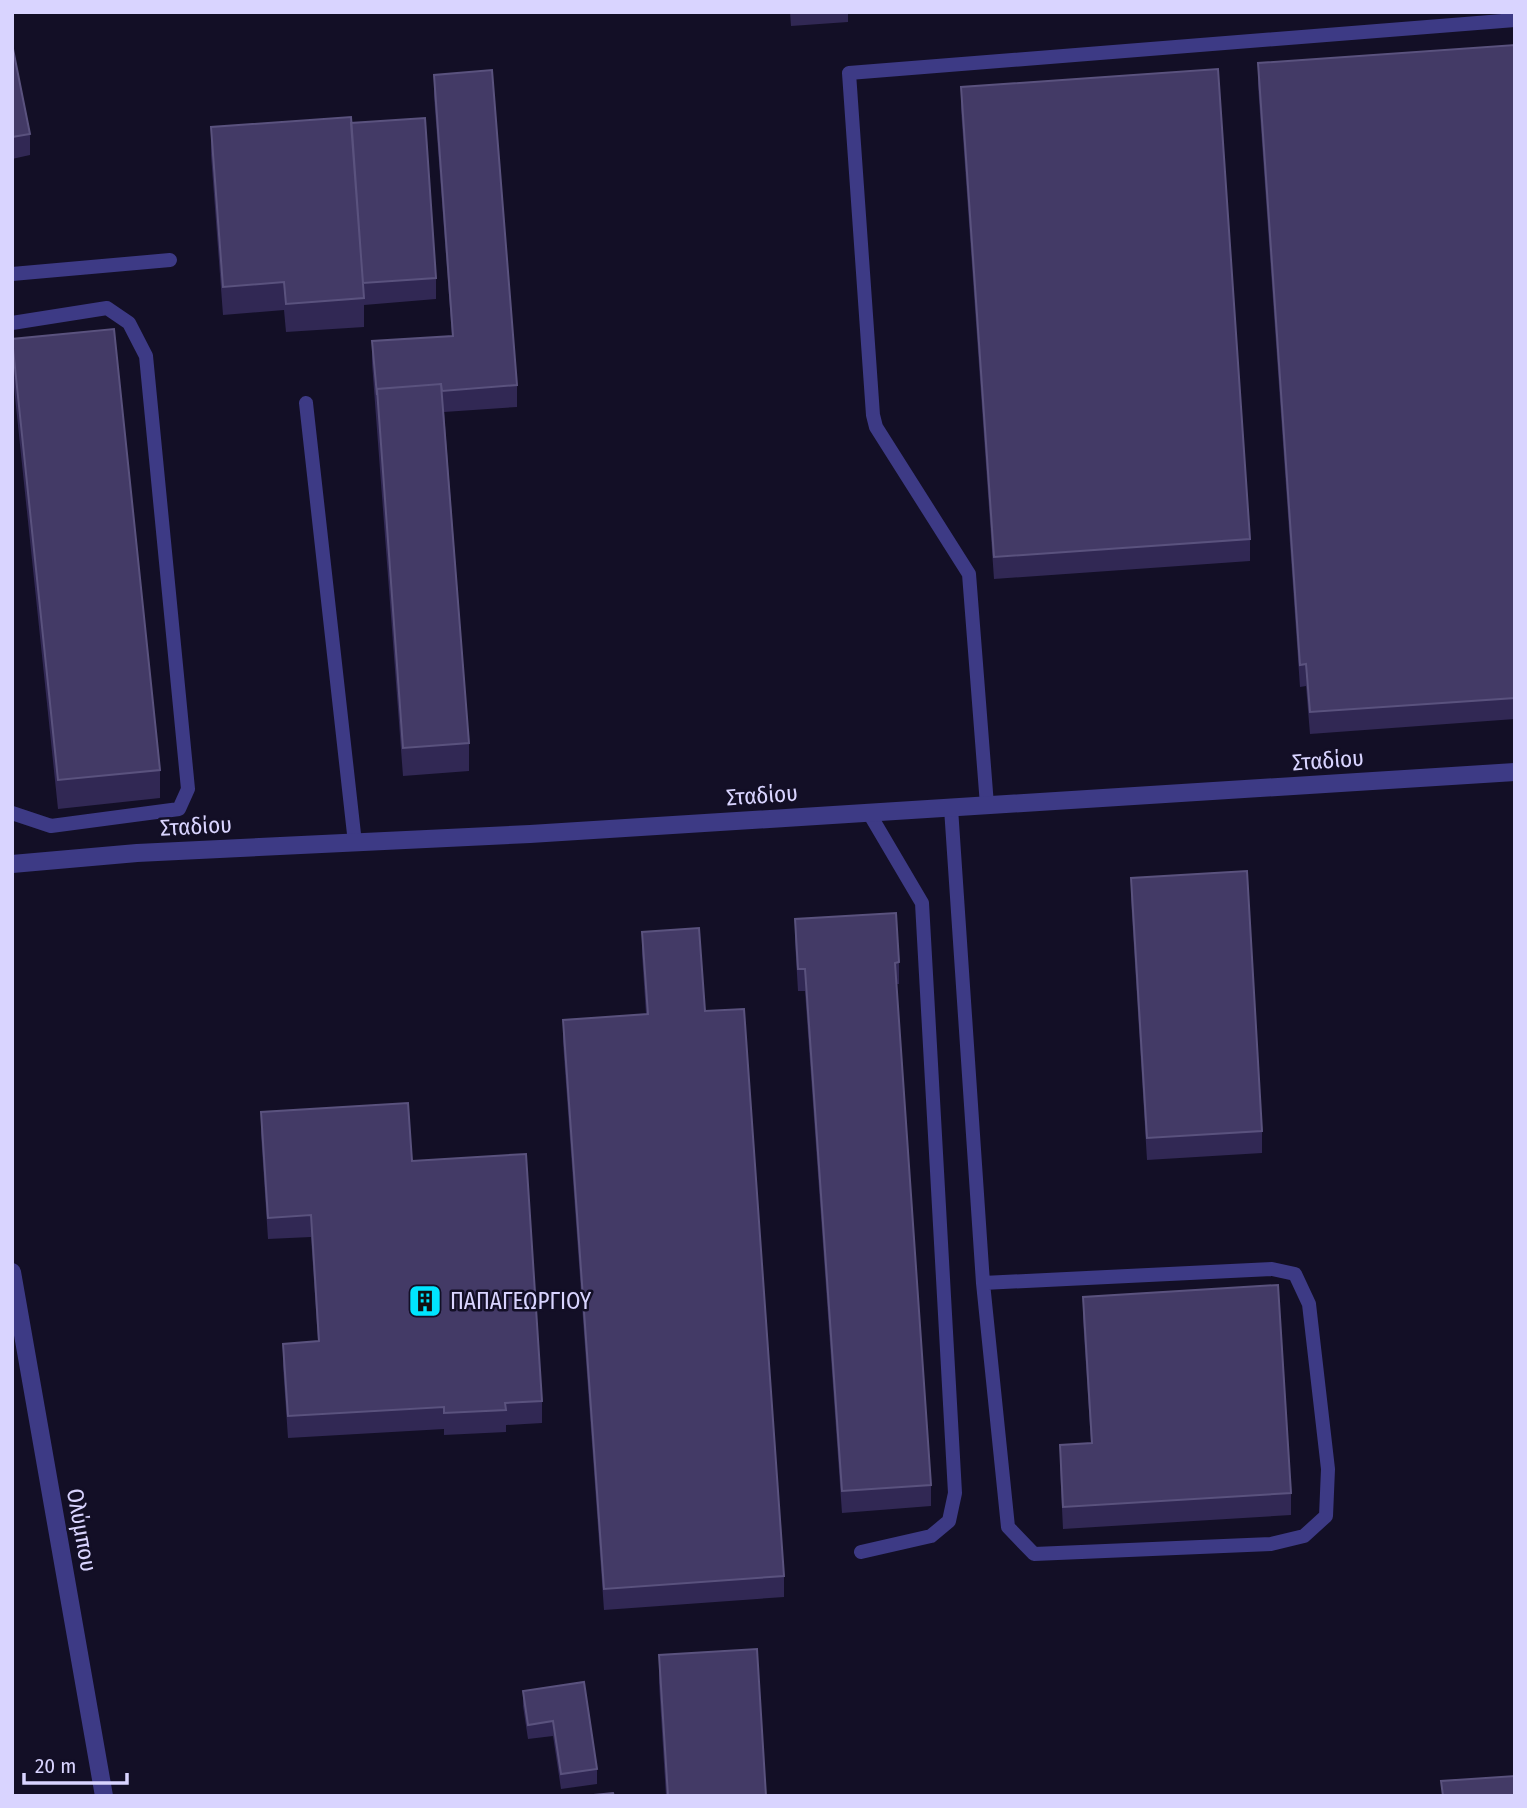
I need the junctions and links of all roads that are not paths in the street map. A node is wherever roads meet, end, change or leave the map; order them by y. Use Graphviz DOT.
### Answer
graph roads {
  1 [pos="1515,20"];
  2 [pos="170,260"];
  3 [pos="12,274"];
  4 [pos="12,323"];
  5 [pos="306,403"];
  6 [pos="1515,772"];
  7 [pos="988,806"];
  8 [pos="951,808"];
  9 [pos="12,813"];
  10 [pos="869,813"];
  11 [pos="355,843"];
  12 [pos="12,864"];
  13 [pos="12,1272"];
  14 [pos="983,1283"];
  15 [pos="861,1552"];
  16 [pos="104,1796"];
  1 -- 7 [label="lane"];
  2 -- 3 [label="lane"];
  4 -- 9 [label="lane"];
  5 -- 11 [label="lane"];
  6 -- 7 [label="street, Σταδίου"];
  7 -- 8 [label="street, Σταδίου"];
  8 -- 10 [label="street, Σταδίου"];
  8 -- 14 [label="lane"];
  10 -- 11 [label="street, Σταδίου"];
  10 -- 15 [label="lane"];
  11 -- 12 [label="street, Σταδίου"];
  13 -- 16 [label="street, Ολύμπου"];
  14 -- 14 [label="lane"];
}
